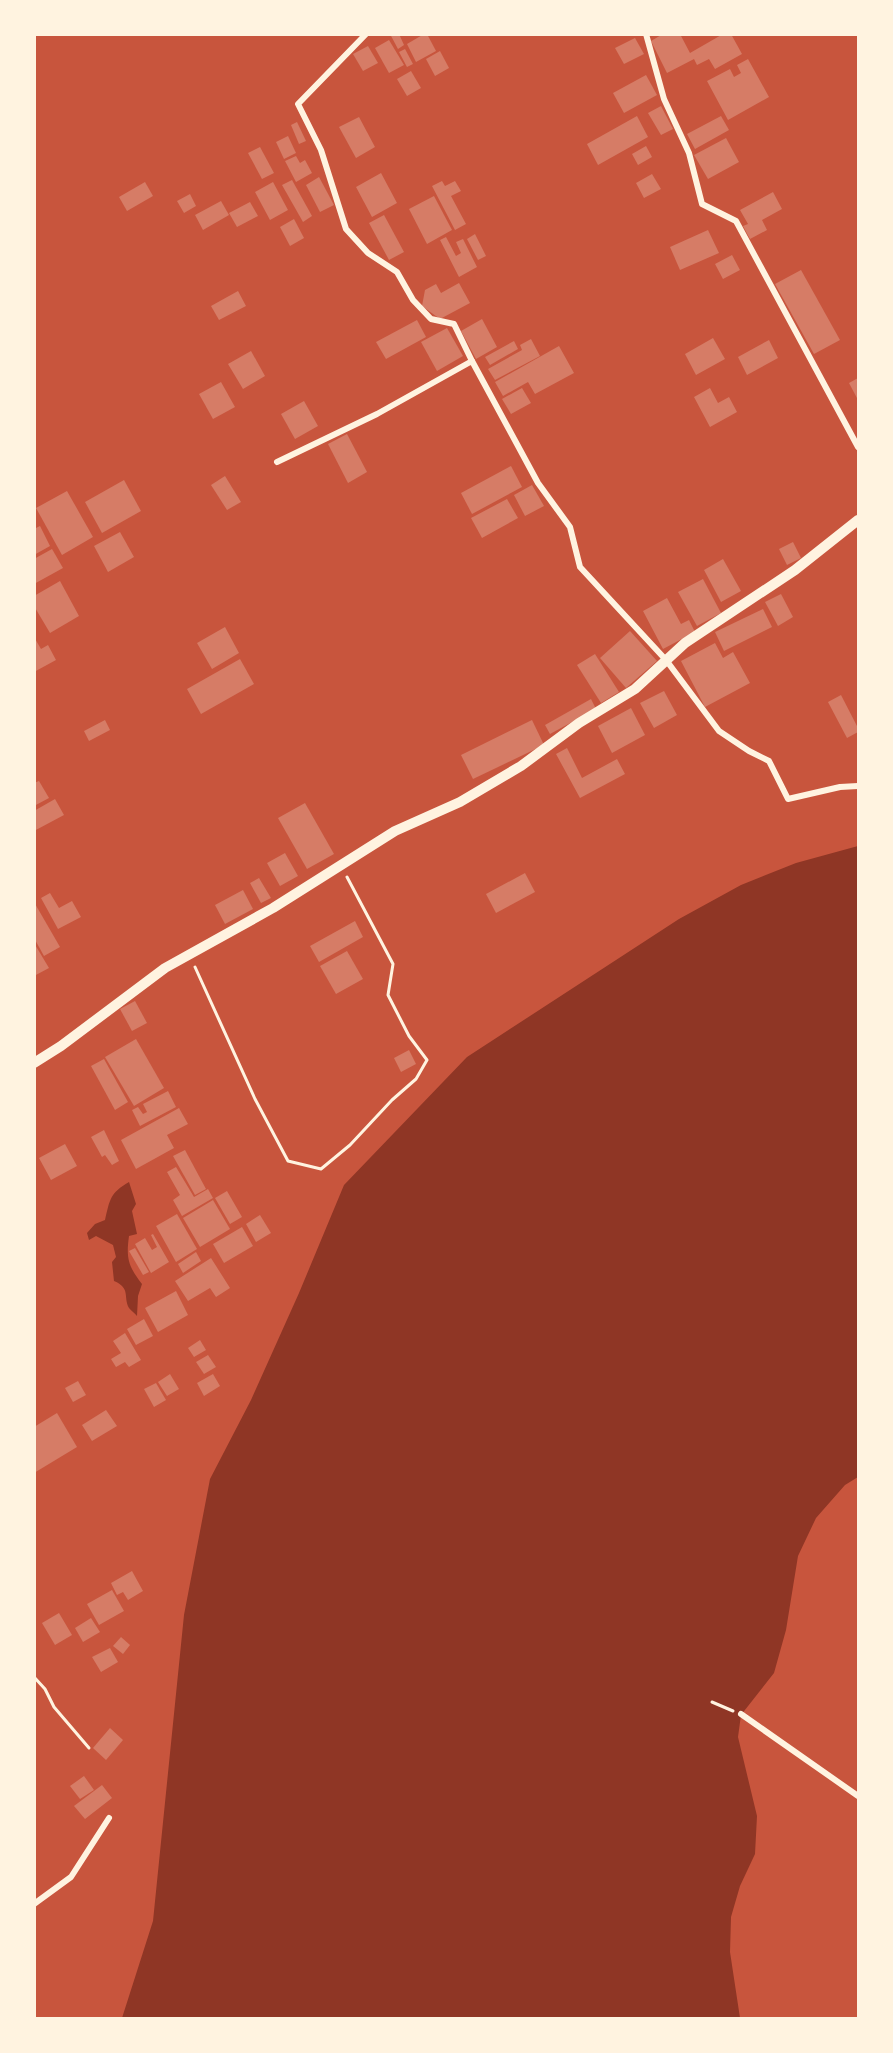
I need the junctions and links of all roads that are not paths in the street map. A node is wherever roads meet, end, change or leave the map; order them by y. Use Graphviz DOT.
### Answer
graph roads {
  1 [pos="366,34"];
  2 [pos="646,34"];
  3 [pos="472,361"];
  4 [pos="858,447"];
  5 [pos="276,462"];
  6 [pos="858,520"];
  7 [pos="666,660"];
  8 [pos="858,786"];
  9 [pos="34,1063"];
  10 [pos="741,1714"];
  11 [pos="858,1796"];
  12 [pos="109,1818"];
  13 [pos="34,1904"];
  1 -- 3 [label="street"];
  2 -- 4 [label="street"];
  3 -- 5 [label="street"];
  3 -- 7 [label="street"];
  6 -- 7 [label="street"];
  7 -- 8 [label="street"];
  7 -- 9 [label="street"];
  10 -- 11 [label="street"];
  12 -- 13 [label="street"];
}
